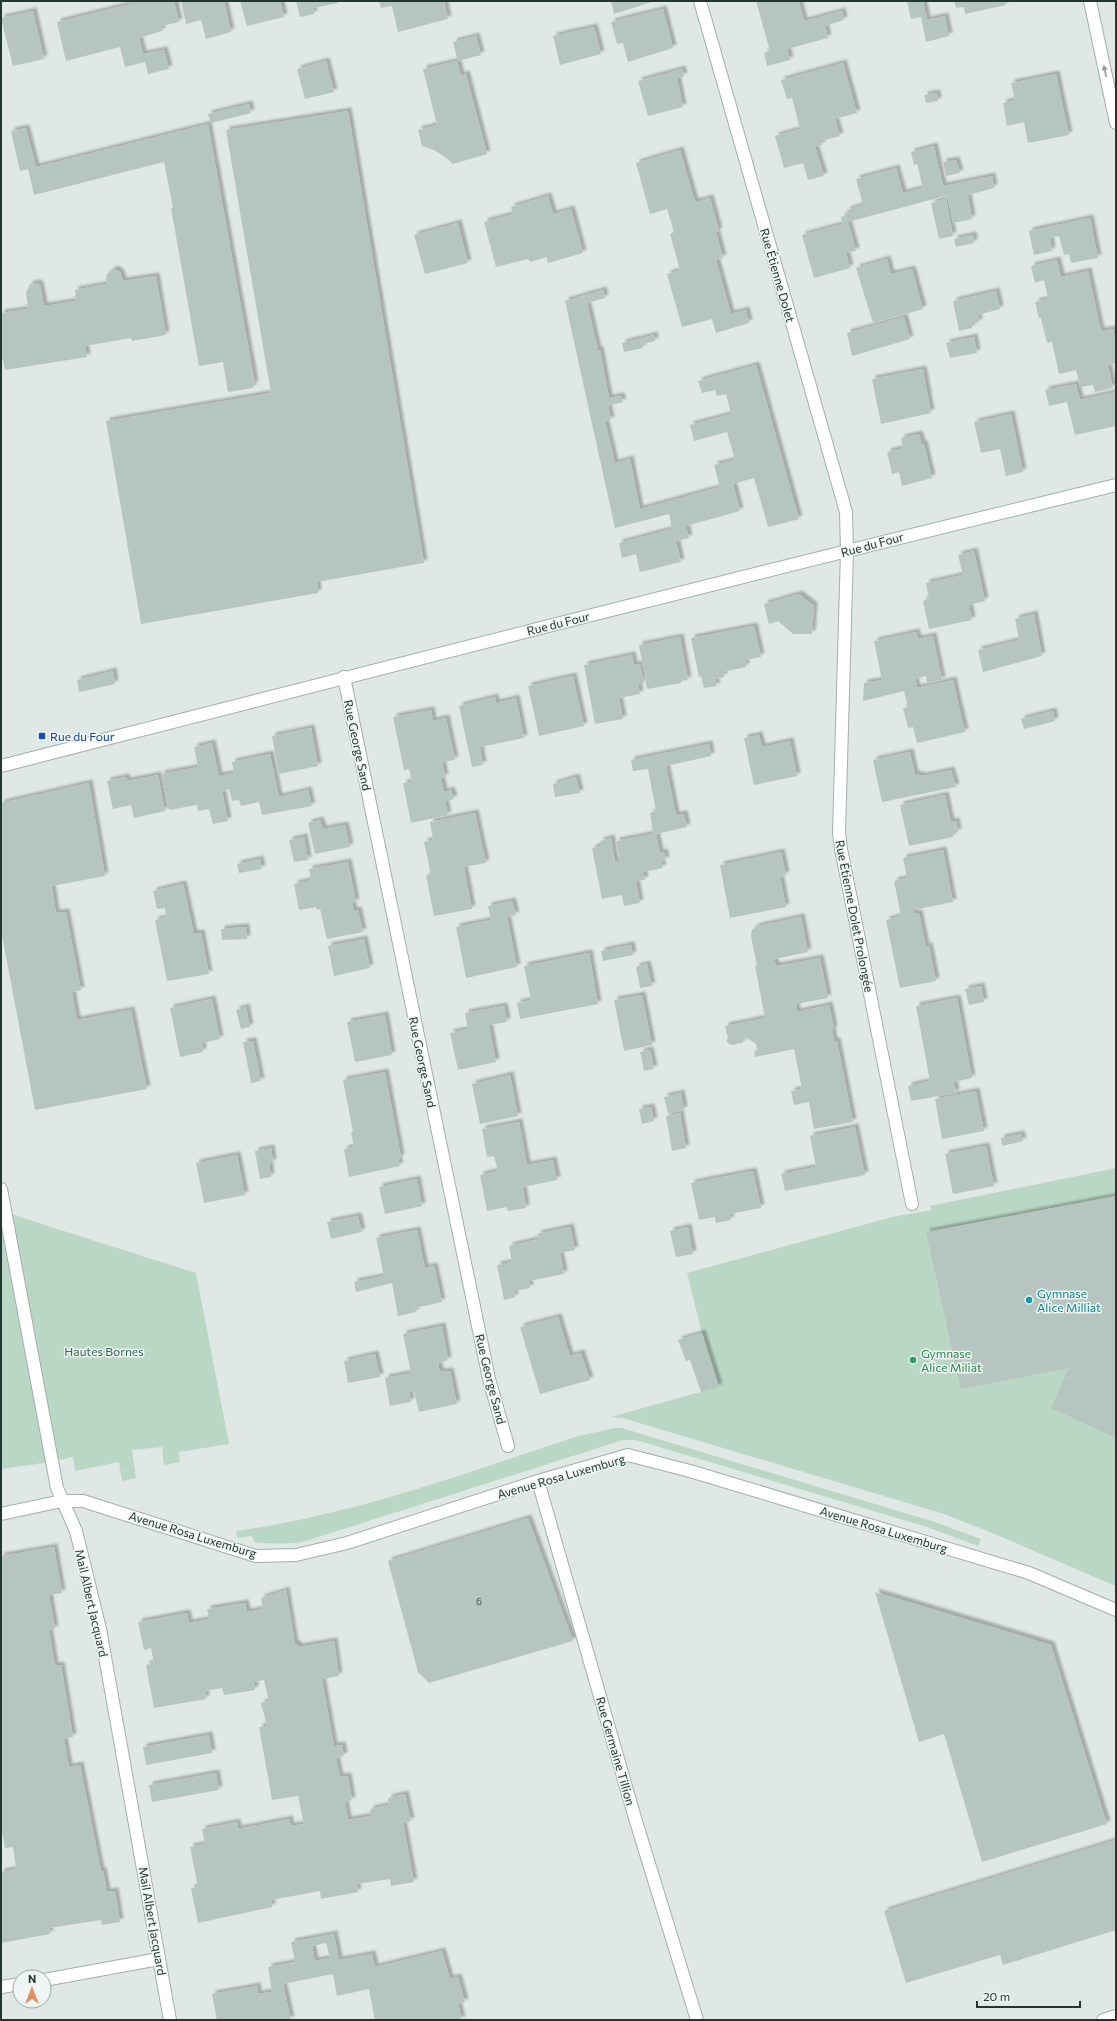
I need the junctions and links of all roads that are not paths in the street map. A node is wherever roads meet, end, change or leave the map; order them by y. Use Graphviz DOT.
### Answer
graph roads {
  1 [pos="700,1"];
  2 [pos="1090,1"];
  3 [pos="1116,123"];
  4 [pos="1116,485"];
  5 [pos="847,551"];
  6 [pos="344,677"];
  7 [pos="1,766"];
  8 [pos="1,1189"];
  9 [pos="912,1204"];
  10 [pos="508,1446"];
  11 [pos="538,1481"];
  12 [pos="62,1501"];
  13 [pos="1,1514"];
  14 [pos="1116,1610"];
  15 [pos="160,1959"];
  16 [pos="52,1979"];
  17 [pos="12,1986"];
  18 [pos="1,1988"];
  19 [pos="1116,2016"];
  20 [pos="170,2020"];
  21 [pos="697,2020"];
  22 [pos="1103,2020"];
  1 -- 5 [label="street, Rue Étienne Dolet"];
  3 -- 2 [label="street, one-way"];
  4 -- 5 [label="street, Rue du Four"];
  5 -- 6 [label="street, Rue du Four"];
  5 -- 9 [label="street, Rue Étienne Dolet Prolongée"];
  6 -- 7 [label="street, Rue du Four"];
  6 -- 10 [label="street, Rue George Sand"];
  8 -- 12 [label="street, Mail Albert Jacquard"];
  11 -- 12 [label="street, Avenue Rosa Luxemburg"];
  11 -- 14 [label="street, Avenue Rosa Luxemburg"];
  11 -- 21 [label="street, Rue Germaine Tillion"];
  12 -- 13 [label="street, Avenue Rosa Luxemburg"];
  12 -- 15 [label="street, Mail Albert Jacquard"];
  15 -- 16 [label="street"];
  15 -- 20 [label="street, Mail Albert Jacquard"];
  17 -- 18 [label="street"];
  19 -- 22 [label="street"];
}
